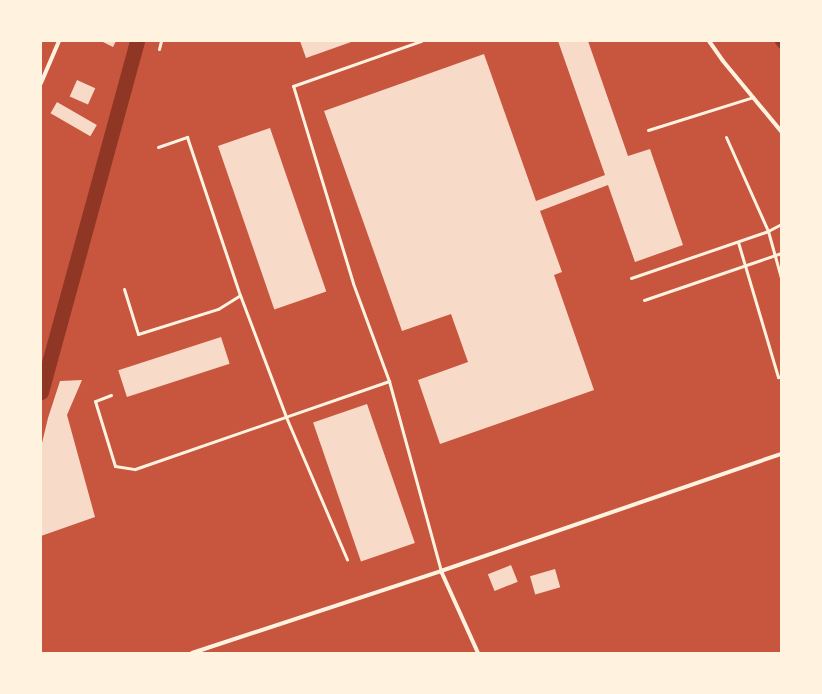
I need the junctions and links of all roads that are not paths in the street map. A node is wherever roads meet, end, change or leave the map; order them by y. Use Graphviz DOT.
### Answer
graph roads {
  1 [pos="60,41"];
  2 [pos="161,41"];
  3 [pos="422,41"];
  4 [pos="709,41"];
  5 [pos="159,49"];
  6 [pos="41,83"];
  7 [pos="753,97"];
  8 [pos="648,130"];
  9 [pos="781,131"];
  10 [pos="726,138"];
  11 [pos="158,147"];
  12 [pos="781,224"];
  13 [pos="768,231"];
  14 [pos="738,242"];
  15 [pos="781,254"];
  16 [pos="774,256"];
  17 [pos="744,266"];
  18 [pos="631,278"];
  19 [pos="781,278"];
  20 [pos="124,289"];
  21 [pos="240,295"];
  22 [pos="644,300"];
  23 [pos="781,376"];
  24 [pos="389,381"];
  25 [pos="111,395"];
  26 [pos="286,417"];
  27 [pos="781,454"];
  28 [pos="347,559"];
  29 [pos="441,571"];
  30 [pos="192,653"];
  31 [pos="478,653"];
  1 -- 6 [label="street"];
  2 -- 5 [label="lane"];
  3 -- 24 [label="lane"];
  4 -- 7 [label="street"];
  7 -- 8 [label="lane"];
  7 -- 9 [label="street"];
  10 -- 13 [label="lane"];
  11 -- 21 [label="lane"];
  12 -- 13 [label="lane"];
  13 -- 14 [label="lane"];
  13 -- 16 [label="lane"];
  14 -- 17 [label="lane"];
  14 -- 18 [label="lane"];
  15 -- 16 [label="lane"];
  16 -- 17 [label="lane"];
  16 -- 19 [label="lane"];
  17 -- 22 [label="lane"];
  17 -- 23 [label="lane"];
  20 -- 21 [label="lane"];
  21 -- 26 [label="lane"];
  24 -- 26 [label="lane"];
  24 -- 29 [label="lane"];
  25 -- 26 [label="lane"];
  26 -- 28 [label="lane"];
  27 -- 29 [label="street"];
  29 -- 30 [label="street"];
  29 -- 31 [label="street"];
}
